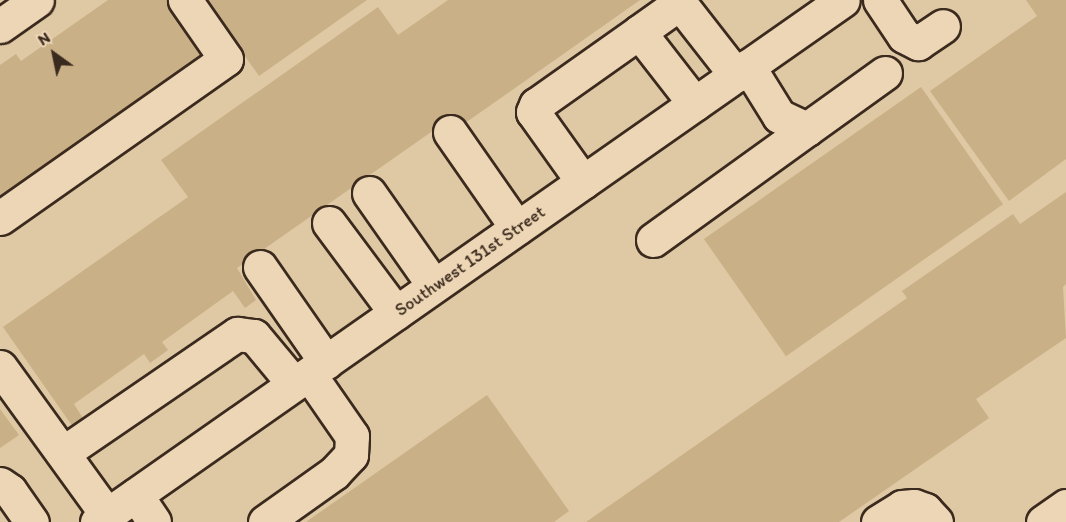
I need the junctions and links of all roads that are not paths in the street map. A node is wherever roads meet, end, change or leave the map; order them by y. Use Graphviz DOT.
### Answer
graph roads {
  1 [pos="37,0"];
  2 [pos="185,0"];
  3 [pos="843,0"];
  4 [pos="880,0"];
  5 [pos="0,26"];
  6 [pos="943,26"];
  7 [pos="639,32"];
  8 [pos="742,71"];
  9 [pos="885,73"];
  10 [pos="695,104"];
  11 [pos="807,129"];
  12 [pos="450,132"];
  13 [pos="583,182"];
  14 [pos="369,193"];
  15 [pos="0,218"];
  16 [pos="329,223"];
  17 [pos="517,228"];
  18 [pos="653,240"];
  19 [pos="260,267"];
  20 [pos="434,286"];
  21 [pos="396,313"];
  22 [pos="0,367"];
  23 [pos="310,373"];
  24 [pos="63,453"];
  25 [pos="0,484"];
  26 [pos="136,495"];
  27 [pos="1066,506"];
  28 [pos="102,519"];
  29 [pos="32,522"];
  30 [pos="154,522"];
  31 [pos="265,522"];
  32 [pos="878,522"];
  33 [pos="936,522"];
  34 [pos="1043,522"];
  1 -- 5 [label="street"];
  2 -- 15 [label="street"];
  3 -- 8 [label="street, Southwest 131st Street"];
  4 -- 6 [label="street"];
  7 -- 8 [label="street"];
  7 -- 10 [label="street"];
  7 -- 13 [label="street"];
  8 -- 10 [label="street, Southwest 131st Street"];
  8 -- 11 [label="street"];
  9 -- 11 [label="street"];
  10 -- 13 [label="street, Southwest 131st Street"];
  11 -- 18 [label="street"];
  12 -- 17 [label="street"];
  13 -- 17 [label="street, Southwest 131st Street"];
  14 -- 20 [label="street"];
  16 -- 21 [label="street"];
  17 -- 20 [label="street, Southwest 131st Street"];
  19 -- 23 [label="street"];
  20 -- 21 [label="street, Southwest 131st Street"];
  21 -- 23 [label="street, Southwest 131st Street"];
  22 -- 24 [label="street"];
  23 -- 24 [label="street"];
  23 -- 26 [label="street, Southwest 131st Street"];
  23 -- 31 [label="street"];
  24 -- 28 [label="street"];
  25 -- 29 [label="street"];
  26 -- 28 [label="street, Southwest 131st Street"];
  26 -- 30 [label="street"];
  27 -- 34 [label="street"];
  32 -- 33 [label="street"];
}
